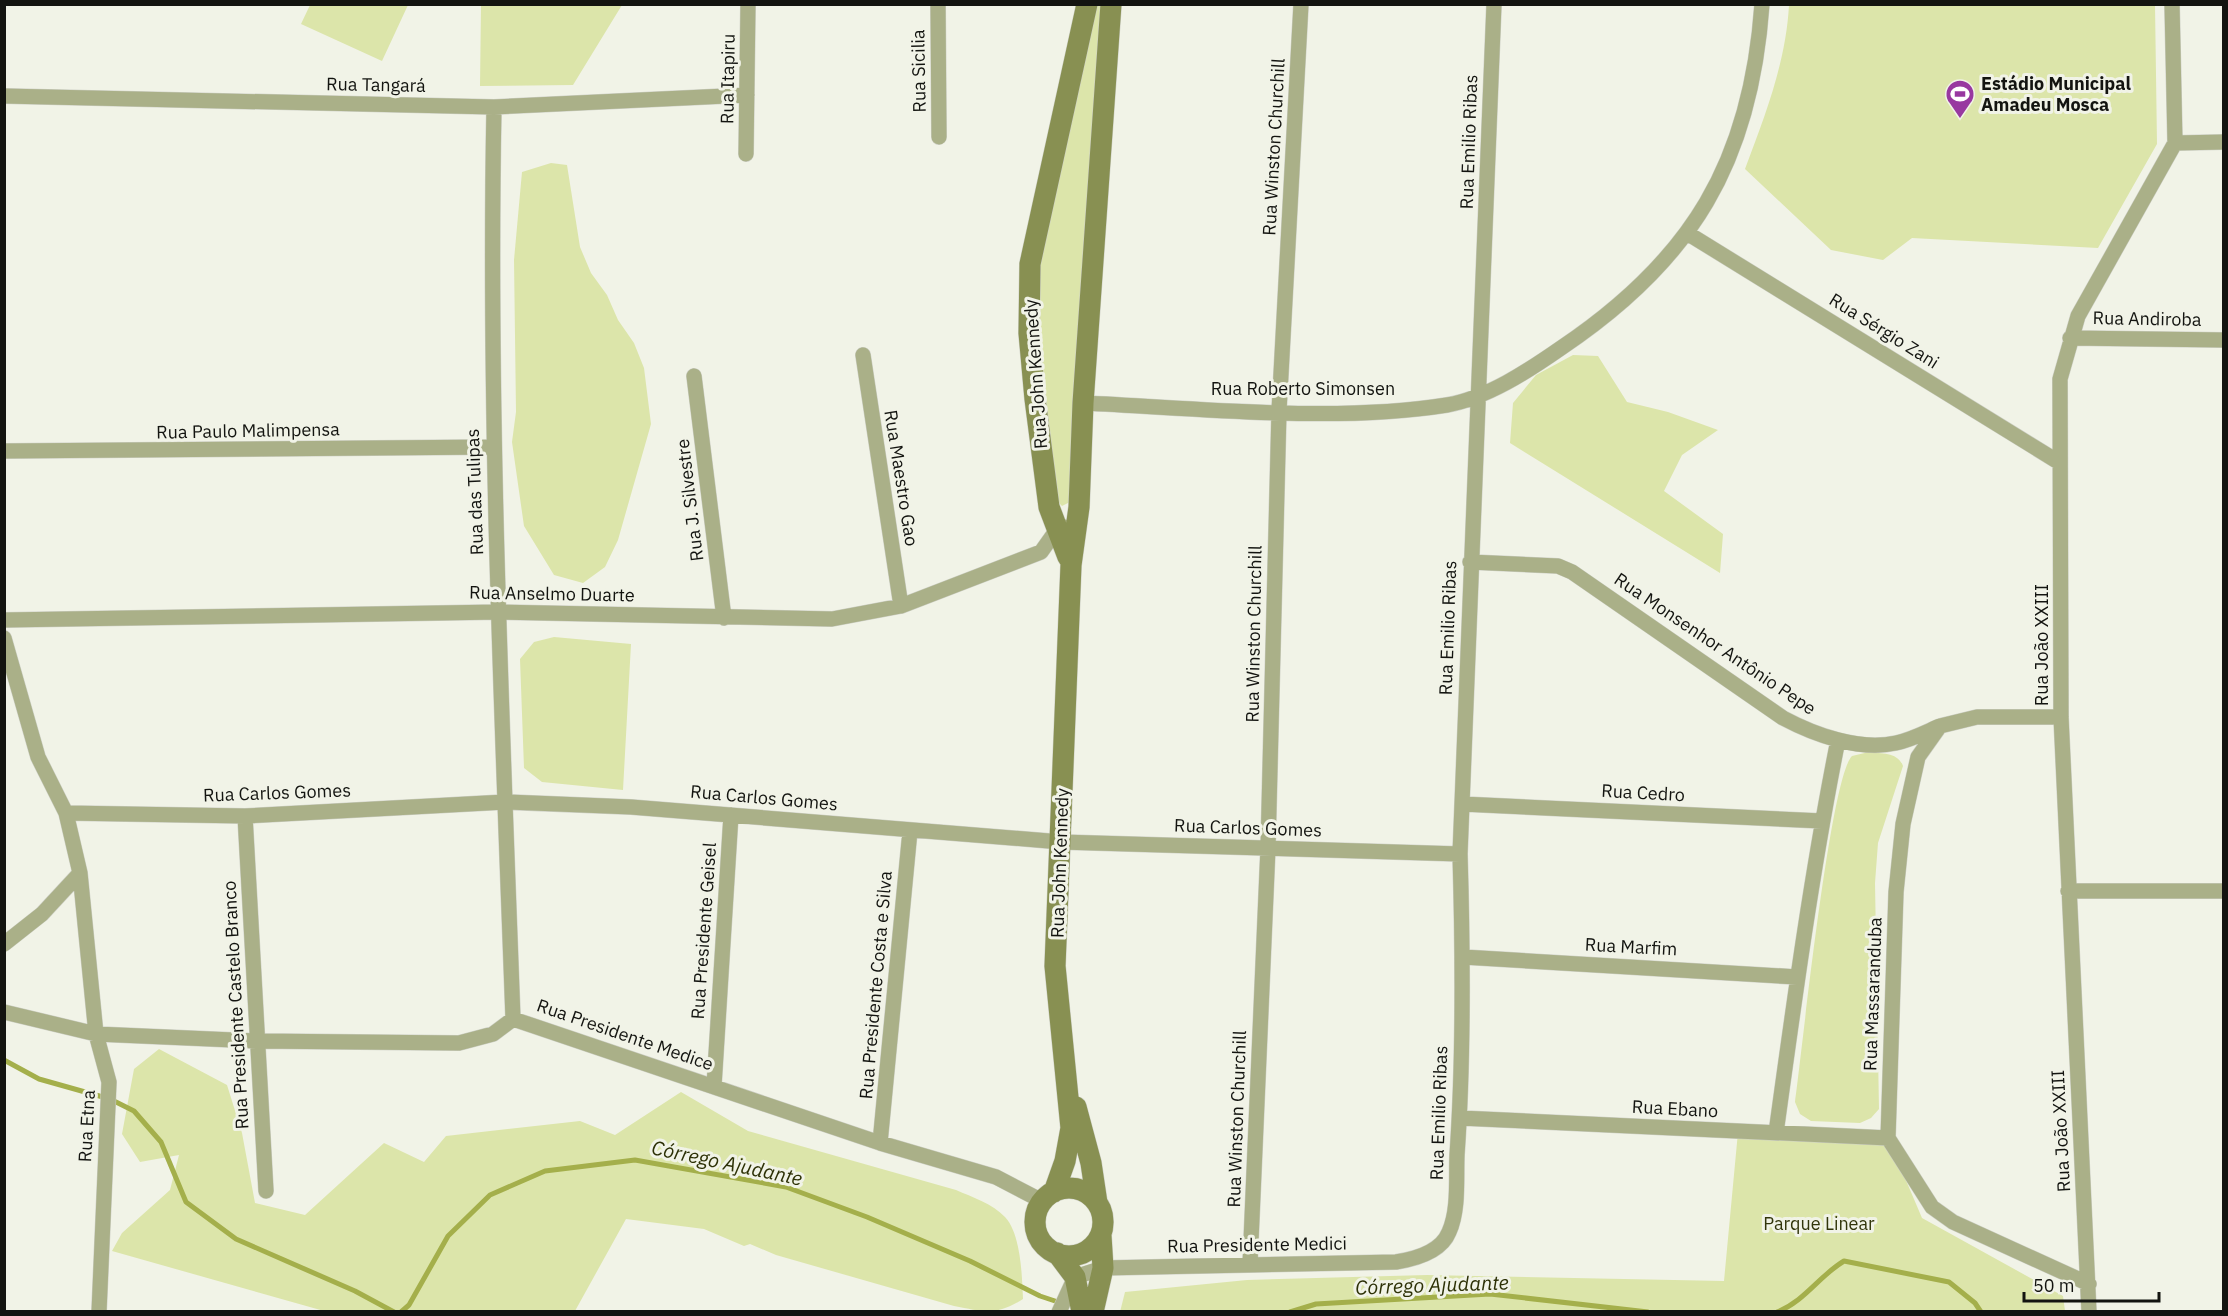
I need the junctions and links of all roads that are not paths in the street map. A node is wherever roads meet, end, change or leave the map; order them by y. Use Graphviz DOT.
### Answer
graph roads {
  1 [pos="748,4"];
  2 [pos="938,4"];
  3 [pos="1087,4"];
  4 [pos="1112,4"];
  5 [pos="1301,4"];
  6 [pos="1494,4"];
  7 [pos="1762,4"];
  8 [pos="2172,4"];
  9 [pos="747,95"];
  10 [pos="4,96"];
  11 [pos="494,107"];
  12 [pos="939,137"];
  13 [pos="2223,141"];
  14 [pos="2175,143"];
  15 [pos="747,154"];
  16 [pos="1687,233"];
  17 [pos="2070,338"];
  18 [pos="2223,340"];
  19 [pos="863,355"];
  20 [pos="694,376"];
  21 [pos="1478,396"];
  22 [pos="1083,403"];
  23 [pos="1279,411"];
  24 [pos="493,447"];
  25 [pos="4,452"];
  26 [pos="2061,464"];
  27 [pos="1066,526"];
  28 [pos="1470,562"];
  29 [pos="901,606"];
  30 [pos="499,612"];
  31 [pos="724,618"];
  32 [pos="4,620"];
  33 [pos="4,638"];
  34 [pos="2061,717"];
  35 [pos="1940,726"];
  36 [pos="1838,740"];
  37 [pos="505,802"];
  38 [pos="1462,804"];
  39 [pos="66,813"];
  40 [pos="731,815"];
  41 [pos="245,816"];
  42 [pos="1822,821"];
  43 [pos="910,831"];
  44 [pos="1061,842"];
  45 [pos="1268,848"];
  46 [pos="1460,854"];
  47 [pos="80,873"];
  48 [pos="2067,891"];
  49 [pos="2223,891"];
  50 [pos="4,944"];
  51 [pos="1463,957"];
  52 [pos="1797,977"];
  53 [pos="4,1012"];
  54 [pos="513,1018"];
  55 [pos="96,1034"];
  56 [pos="257,1041"];
  57 [pos="714,1086"];
  58 [pos="1069,1087"];
  59 [pos="1460,1118"];
  60 [pos="1776,1133"];
  61 [pos="1888,1138"];
  62 [pos="880,1143"];
  63 [pos="266,1191"];
  64 [pos="1048,1196"];
  65 [pos="1097,1203"];
  66 [pos="1101,1236"];
  67 [pos="1436,1246"];
  68 [pos="1057,1253"];
  69 [pos="1250,1264"];
  70 [pos="1103,1269"];
  71 [pos="2089,1284"];
  72 [pos="1086,1298"];
  73 [pos="99,1311"];
  74 [pos="1059,1311"];
  75 [pos="2089,1311"];
  1 -- 9 [label="street, Rua Itapiru"];
  2 -- 12 [label="street, Rua Sicilia"];
  3 -- 27 [label="street, Rua John Kennedy"];
  4 -- 22 [label="street, Rua John Kennedy"];
  5 -- 23 [label="street, Rua Winston Churchill"];
  6 -- 21 [label="street, Rua Emilio Ribas"];
  7 -- 16 [label="street, Rua Roberto Simonsen"];
  8 -- 14 [label="street"];
  9 -- 11 [label="street, Rua Tangará"];
  9 -- 15 [label="street, Rua Itapiru"];
  10 -- 11 [label="street, Rua Tangará"];
  11 -- 24 [label="street, Rua das Tulipas"];
  13 -- 14 [label="street"];
  14 -- 17 [label="street, Rua João XXIII"];
  16 -- 21 [label="street, Rua Roberto Simonsen"];
  16 -- 26 [label="street, Rua Sérgio Zani"];
  17 -- 18 [label="street, Rua Andiroba"];
  17 -- 26 [label="street, Rua João XXIII"];
  19 -- 29 [label="street, Rua Maestro Gao"];
  20 -- 31 [label="street, Rua J. Silvestre"];
  21 -- 23 [label="street, Rua Roberto Simonsen"];
  21 -- 28 [label="street, Rua Emilio Ribas"];
  22 -- 23 [label="street, Rua Roberto Simonsen"];
  22 -- 27 [label="street, Rua John Kennedy"];
  23 -- 45 [label="street, Rua Winston Churchill"];
  24 -- 25 [label="street, Rua Paulo Malimpensa"];
  24 -- 30 [label="street, Rua das Tulipas"];
  26 -- 34 [label="street, Rua João XXIII"];
  27 -- 29 [label="street, Rua Anselmo Duarte"];
  27 -- 44 [label="street, Rua John Kennedy"];
  28 -- 36 [label="street, Rua Monsenhor Antônio Pepe"];
  28 -- 38 [label="street, Rua Emilio Ribas"];
  29 -- 31 [label="street, Rua Anselmo Duarte"];
  30 -- 31 [label="street, Rua Anselmo Duarte"];
  30 -- 32 [label="street, Rua Anselmo Duarte"];
  30 -- 37 [label="street, Rua das Tulipas"];
  33 -- 39 [label="street, Rua Etna"];
  34 -- 35 [label="street"];
  34 -- 48 [label="street, Rua João XXIII"];
  35 -- 36 [label="street, Rua Monsenhor Antônio Pepe"];
  35 -- 61 [label="street, Rua Massaranduba"];
  36 -- 42 [label="street"];
  37 -- 40 [label="street, Rua Carlos Gomes"];
  37 -- 41 [label="street, Rua Carlos Gomes"];
  37 -- 54 [label="street, Rua das Tulipas"];
  38 -- 42 [label="street, Rua Cedro"];
  38 -- 46 [label="street, Rua Emilio Ribas"];
  39 -- 41 [label="street, Rua Carlos Gomes"];
  39 -- 47 [label="street, Rua Etna"];
  40 -- 43 [label="street, Rua Carlos Gomes"];
  40 -- 57 [label="street, Rua Presidente Geisel"];
  41 -- 56 [label="street, Rua Presidente Castelo Branco"];
  42 -- 52 [label="street"];
  43 -- 44 [label="street, Rua Carlos Gomes"];
  43 -- 62 [label="street, Rua Presidente Costa e Silva"];
  44 -- 45 [label="street, Rua Carlos Gomes"];
  44 -- 58 [label="street, Rua John Kennedy"];
  45 -- 46 [label="street, Rua Carlos Gomes"];
  45 -- 69 [label="street, Rua Winston Churchill"];
  46 -- 51 [label="street, Rua Emilio Ribas"];
  47 -- 50 [label="street"];
  47 -- 55 [label="street, Rua Etna"];
  48 -- 49 [label="street"];
  48 -- 71 [label="street, Rua João XXIII"];
  51 -- 52 [label="street, Rua Marfim"];
  51 -- 59 [label="street, Rua Emilio Ribas"];
  52 -- 60 [label="street"];
  53 -- 55 [label="street, Rua Presidente Medice"];
  54 -- 56 [label="street, Rua Presidente Medice"];
  54 -- 57 [label="street, Rua Presidente Medice"];
  55 -- 56 [label="street, Rua Presidente Medice"];
  55 -- 73 [label="street, Rua Etna"];
  56 -- 63 [label="street, Rua Presidente Castelo Branco"];
  57 -- 62 [label="street, Rua Presidente Medice"];
  58 -- 64 [label="street, Rua John Kennedy"];
  58 -- 65 [label="street, Rua John Kennedy"];
  59 -- 60 [label="street, Rua Ebano"];
  59 -- 67 [label="street, Rua Emilio Ribas"];
  60 -- 61 [label="street, Rua Ebano"];
  61 -- 71 [label="street"];
  62 -- 64 [label="street, Rua Presidente Medice"];
  64 -- 65 [label="street"];
  64 -- 68 [label="street"];
  65 -- 66 [label="street"];
  66 -- 68 [label="street"];
  66 -- 70 [label="street"];
  67 -- 69 [label="street, Rua Presidente Medici"];
  68 -- 72 [label="street"];
  69 -- 70 [label="street, Rua Presidente Medici"];
  70 -- 72 [label="street"];
  71 -- 75 [label="street, Rua João XXIII"];
  72 -- 74 [label="street"];
}
